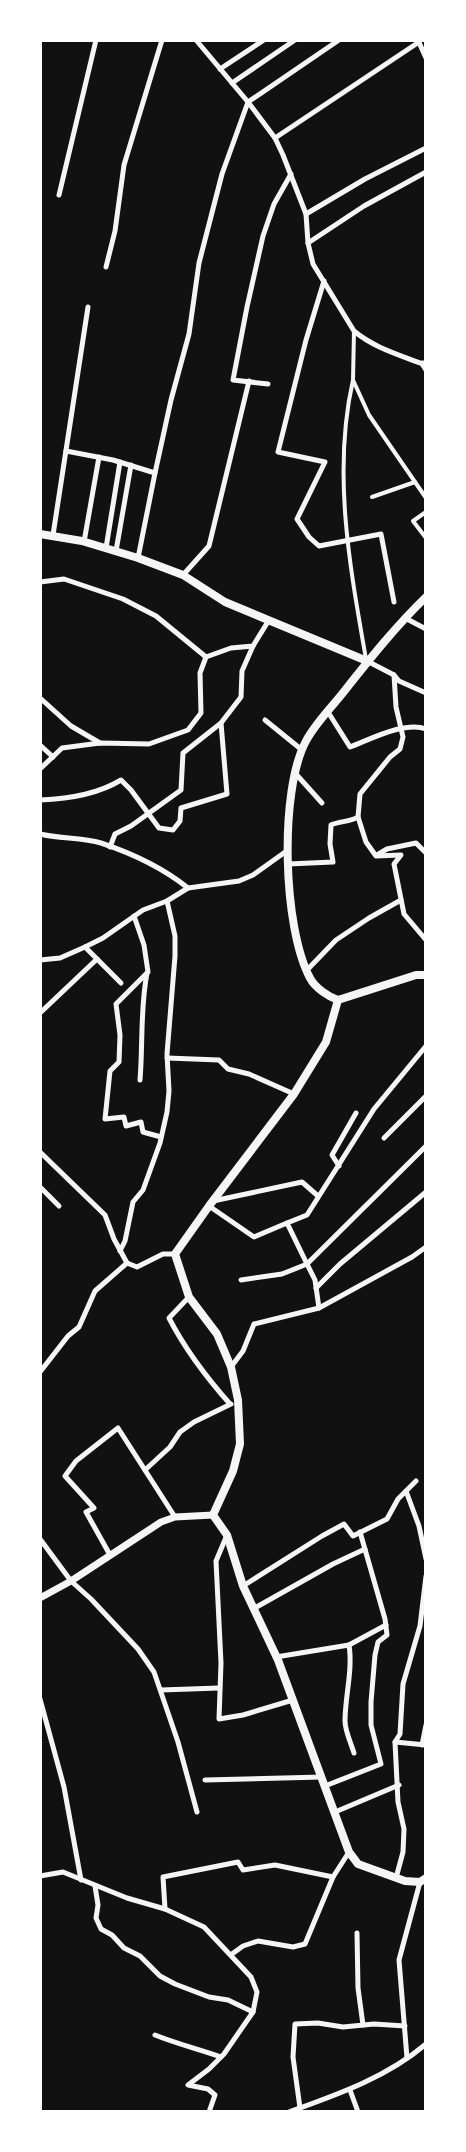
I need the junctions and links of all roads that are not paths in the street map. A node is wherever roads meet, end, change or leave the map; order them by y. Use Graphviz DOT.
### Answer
graph roads {
  1 [pos="96,40"];
  2 [pos="162,40"];
  3 [pos="196,40"];
  4 [pos="264,40"];
  5 [pos="295,40"];
  6 [pos="339,40"];
  7 [pos="419,41"];
  8 [pos="426,58"];
  9 [pos="219,69"];
  10 [pos="232,83"];
  11 [pos="248,102"];
  12 [pos="274,138"];
  13 [pos="426,148"];
  14 [pos="426,172"];
  15 [pos="291,174"];
  16 [pos="59,195"];
  17 [pos="306,214"];
  18 [pos="308,243"];
  19 [pos="106,267"];
  20 [pos="324,281"];
  21 [pos="88,307"];
  22 [pos="354,331"];
  23 [pos="423,363"];
  24 [pos="426,371"];
  25 [pos="353,380"];
  26 [pos="249,381"];
  27 [pos="268,384"];
  28 [pos="66,451"];
  29 [pos="99,457"];
  30 [pos="120,462"];
  31 [pos="131,465"];
  32 [pos="155,473"];
  33 [pos="415,482"];
  34 [pos="372,497"];
  35 [pos="426,498"];
  36 [pos="426,512"];
  37 [pos="40,534"];
  38 [pos="53,535"];
  39 [pos="426,538"];
  40 [pos="84,542"];
  41 [pos="348,542"];
  42 [pos="106,548"];
  43 [pos="116,551"];
  44 [pos="138,558"];
  45 [pos="183,576"];
  46 [pos="40,582"];
  47 [pos="426,597"];
  48 [pos="394,602"];
  49 [pos="405,618"];
  50 [pos="269,620"];
  51 [pos="426,629"];
  52 [pos="253,646"];
  53 [pos="206,657"];
  54 [pos="367,661"];
  55 [pos="394,675"];
  56 [pos="426,693"];
  57 [pos="40,698"];
  58 [pos="328,712"];
  59 [pos="265,720"];
  60 [pos="220,723"];
  61 [pos="402,729"];
  62 [pos="426,729"];
  63 [pos="100,743"];
  64 [pos="40,745"];
  65 [pos="302,750"];
  66 [pos="53,757"];
  67 [pos="40,769"];
  68 [pos="295,773"];
  69 [pos="40,800"];
  70 [pos="322,803"];
  71 [pos="150,813"];
  72 [pos="358,817"];
  73 [pos="40,834"];
  74 [pos="110,847"];
  75 [pos="288,850"];
  76 [pos="426,853"];
  77 [pos="376,856"];
  78 [pos="288,864"];
  79 [pos="188,888"];
  80 [pos="167,900"];
  81 [pos="401,900"];
  82 [pos="134,916"];
  83 [pos="426,940"];
  84 [pos="85,947"];
  85 [pos="97,959"];
  86 [pos="40,960"];
  87 [pos="307,970"];
  88 [pos="148,972"];
  89 [pos="426,975"];
  90 [pos="121,983"];
  91 [pos="338,1000"];
  92 [pos="40,1013"];
  93 [pos="426,1046"];
  94 [pos="167,1058"];
  95 [pos="140,1080"];
  96 [pos="294,1094"];
  97 [pos="426,1096"];
  98 [pos="356,1113"];
  99 [pos="161,1137"];
  100 [pos="384,1138"];
  101 [pos="426,1146"];
  102 [pos="40,1152"];
  103 [pos="339,1166"];
  104 [pos="40,1187"];
  105 [pos="426,1192"];
  106 [pos="318,1196"];
  107 [pos="211,1204"];
  108 [pos="59,1206"];
  109 [pos="286,1223"];
  110 [pos="426,1247"];
  111 [pos="120,1251"];
  112 [pos="175,1254"];
  113 [pos="127,1263"];
  114 [pos="307,1264"];
  115 [pos="241,1280"];
  116 [pos="316,1288"];
  117 [pos="189,1296"];
  118 [pos="319,1308"];
  119 [pos="231,1367"];
  120 [pos="40,1372"];
  121 [pos="234,1402"];
  122 [pos="145,1470"];
  123 [pos="416,1481"];
  124 [pos="406,1491"];
  125 [pos="213,1515"];
  126 [pos="175,1517"];
  127 [pos="360,1532"];
  128 [pos="227,1535"];
  129 [pos="40,1539"];
  130 [pos="365,1549"];
  131 [pos="110,1556"];
  132 [pos="426,1559"];
  133 [pos="426,1576"];
  134 [pos="71,1581"];
  135 [pos="243,1586"];
  136 [pos="40,1598"];
  137 [pos="253,1609"];
  138 [pos="386,1625"];
  139 [pos="423,1626"];
  140 [pos="349,1645"];
  141 [pos="276,1657"];
  142 [pos="219,1688"];
  143 [pos="161,1690"];
  144 [pos="40,1699"];
  145 [pos="293,1700"];
  146 [pos="426,1725"];
  147 [pos="395,1742"];
  148 [pos="424,1745"];
  149 [pos="354,1753"];
  150 [pos="205,1780"];
  151 [pos="323,1782"];
  152 [pos="399,1785"];
  153 [pos="197,1812"];
  154 [pos="335,1812"];
  155 [pos="349,1852"];
  156 [pos="40,1876"];
  157 [pos="333,1877"];
  158 [pos="396,1878"];
  159 [pos="81,1880"];
  160 [pos="423,1880"];
  161 [pos="95,1886"];
  162 [pos="165,1909"];
  163 [pos="357,1933"];
  164 [pos="232,1954"];
  165 [pos="253,2012"];
  166 [pos="363,2025"];
  167 [pos="405,2026"];
  168 [pos="155,2035"];
  169 [pos="426,2044"];
  170 [pos="221,2057"];
  171 [pos="407,2058"];
  172 [pos="350,2090"];
  173 [pos="300,2108"];
  174 [pos="209,2112"];
  175 [pos="288,2112"];
  176 [pos="358,2112"];
  1 -- 16 [label="street"];
  2 -- 19 [label="street"];
  3 -- 9 [label="street"];
  4 -- 9 [label="street"];
  5 -- 10 [label="street"];
  6 -- 11 [label="street"];
  7 -- 8 [label="street"];
  7 -- 12 [label="street"];
  9 -- 10 [label="street"];
  10 -- 11 [label="street"];
  11 -- 12 [label="street"];
  11 -- 32 [label="street"];
  12 -- 15 [label="street"];
  13 -- 17 [label="street"];
  14 -- 18 [label="street"];
  15 -- 17 [label="street"];
  15 -- 26 [label="street"];
  17 -- 18 [label="street"];
  18 -- 20 [label="street"];
  20 -- 22 [label="street"];
  20 -- 41 [label="street"];
  21 -- 28 [label="street"];
  22 -- 23 [label="street"];
  22 -- 25 [label="street"];
  23 -- 24 [label="street"];
  25 -- 33 [label="street"];
  25 -- 41 [label="street"];
  26 -- 27 [label="street"];
  26 -- 45 [label="street"];
  28 -- 29 [label="street"];
  28 -- 38 [label="street"];
  29 -- 30 [label="street"];
  29 -- 40 [label="street"];
  30 -- 31 [label="street"];
  30 -- 42 [label="street"];
  31 -- 32 [label="street"];
  31 -- 43 [label="street"];
  32 -- 44 [label="street"];
  33 -- 34 [label="street"];
  33 -- 35 [label="street"];
  36 -- 39 [label="street"];
  37 -- 38 [label="main road"];
  38 -- 40 [label="main road"];
  40 -- 42 [label="main road"];
  41 -- 48 [label="street"];
  41 -- 54 [label="street"];
  42 -- 43 [label="main road"];
  43 -- 44 [label="main road"];
  44 -- 45 [label="main road"];
  45 -- 50 [label="main road"];
  46 -- 53 [label="street"];
  47 -- 49 [label="main road"];
  49 -- 51 [label="street"];
  49 -- 54 [label="main road"];
  50 -- 52 [label="street"];
  50 -- 54 [label="main road"];
  52 -- 53 [label="street"];
  52 -- 60 [label="street"];
  53 -- 63 [label="street"];
  54 -- 55 [label="street"];
  54 -- 58 [label="main road"];
  55 -- 56 [label="street"];
  55 -- 61 [label="street"];
  57 -- 63 [label="street"];
  58 -- 61 [label="street"];
  58 -- 65 [label="main road"];
  59 -- 65 [label="street"];
  60 -- 71 [label="street"];
  60 -- 71 [label="street"];
  61 -- 62 [label="street"];
  61 -- 72 [label="street"];
  63 -- 66 [label="street"];
  64 -- 66 [label="street"];
  65 -- 68 [label="main road"];
  66 -- 67 [label="street"];
  68 -- 70 [label="street"];
  68 -- 75 [label="main road"];
  69 -- 71 [label="street"];
  71 -- 74 [label="street"];
  72 -- 77 [label="street"];
  72 -- 78 [label="street"];
  73 -- 74 [label="street"];
  74 -- 79 [label="street"];
  75 -- 78 [label="main road"];
  75 -- 79 [label="street"];
  76 -- 77 [label="street"];
  77 -- 81 [label="street"];
  78 -- 87 [label="main road"];
  79 -- 80 [label="street"];
  80 -- 82 [label="street"];
  80 -- 94 [label="street"];
  81 -- 83 [label="street"];
  81 -- 87 [label="street"];
  82 -- 84 [label="street"];
  82 -- 88 [label="street"];
  84 -- 85 [label="street"];
  84 -- 86 [label="street"];
  85 -- 90 [label="street"];
  85 -- 92 [label="street"];
  87 -- 91 [label="main road"];
  88 -- 95 [label="street"];
  88 -- 99 [label="street"];
  89 -- 91 [label="main road"];
  91 -- 96 [label="main road"];
  93 -- 103 [label="street"];
  94 -- 96 [label="street"];
  94 -- 99 [label="street"];
  96 -- 107 [label="main road"];
  97 -- 100 [label="street"];
  98 -- 103 [label="street"];
  99 -- 111 [label="street"];
  101 -- 114 [label="street"];
  102 -- 111 [label="street"];
  103 -- 106 [label="street"];
  104 -- 108 [label="street"];
  105 -- 116 [label="street"];
  106 -- 107 [label="street"];
  106 -- 109 [label="street"];
  107 -- 109 [label="street"];
  107 -- 112 [label="main road"];
  109 -- 114 [label="street"];
  110 -- 118 [label="street"];
  111 -- 113 [label="street"];
  112 -- 113 [label="street"];
  112 -- 117 [label="main road"];
  113 -- 120 [label="street"];
  114 -- 115 [label="street"];
  114 -- 116 [label="street"];
  116 -- 118 [label="street"];
  117 -- 119 [label="main road"];
  117 -- 121 [label="street"];
  118 -- 119 [label="street"];
  119 -- 121 [label="main road"];
  121 -- 122 [label="street"];
  121 -- 125 [label="main road"];
  122 -- 126 [label="street"];
  122 -- 131 [label="street"];
  123 -- 124 [label="street"];
  124 -- 127 [label="street"];
  124 -- 132 [label="street"];
  125 -- 126 [label="street"];
  125 -- 128 [label="main road"];
  126 -- 131 [label="street"];
  127 -- 130 [label="street"];
  127 -- 135 [label="street"];
  128 -- 135 [label="main road"];
  128 -- 142 [label="street"];
  129 -- 134 [label="street"];
  130 -- 137 [label="street"];
  130 -- 138 [label="street"];
  131 -- 134 [label="street"];
  133 -- 139 [label="street"];
  134 -- 136 [label="street"];
  134 -- 143 [label="street"];
  135 -- 137 [label="main road"];
  137 -- 141 [label="main road"];
  138 -- 140 [label="street"];
  138 -- 151 [label="street"];
  139 -- 147 [label="street"];
  140 -- 141 [label="street"];
  140 -- 149 [label="street"];
  141 -- 145 [label="main road"];
  142 -- 143 [label="street"];
  142 -- 145 [label="street"];
  143 -- 153 [label="street"];
  144 -- 159 [label="street"];
  145 -- 151 [label="main road"];
  146 -- 148 [label="street"];
  147 -- 148 [label="street"];
  147 -- 152 [label="street"];
  150 -- 151 [label="street"];
  151 -- 154 [label="main road"];
  152 -- 154 [label="street"];
  152 -- 158 [label="street"];
  154 -- 155 [label="main road"];
  155 -- 157 [label="street"];
  155 -- 158 [label="main road"];
  156 -- 159 [label="street"];
  157 -- 162 [label="street"];
  157 -- 164 [label="street"];
  158 -- 160 [label="main road"];
  159 -- 161 [label="street"];
  160 -- 167 [label="street"];
  161 -- 162 [label="street"];
  161 -- 165 [label="street"];
  162 -- 164 [label="street"];
  163 -- 166 [label="street"];
  164 -- 165 [label="street"];
  165 -- 170 [label="street"];
  166 -- 167 [label="street"];
  166 -- 173 [label="street"];
  167 -- 171 [label="street"];
  168 -- 170 [label="street"];
  169 -- 171 [label="street"];
  170 -- 174 [label="street"];
  171 -- 172 [label="street"];
  172 -- 173 [label="street"];
  172 -- 176 [label="street"];
  173 -- 175 [label="street"];
}
